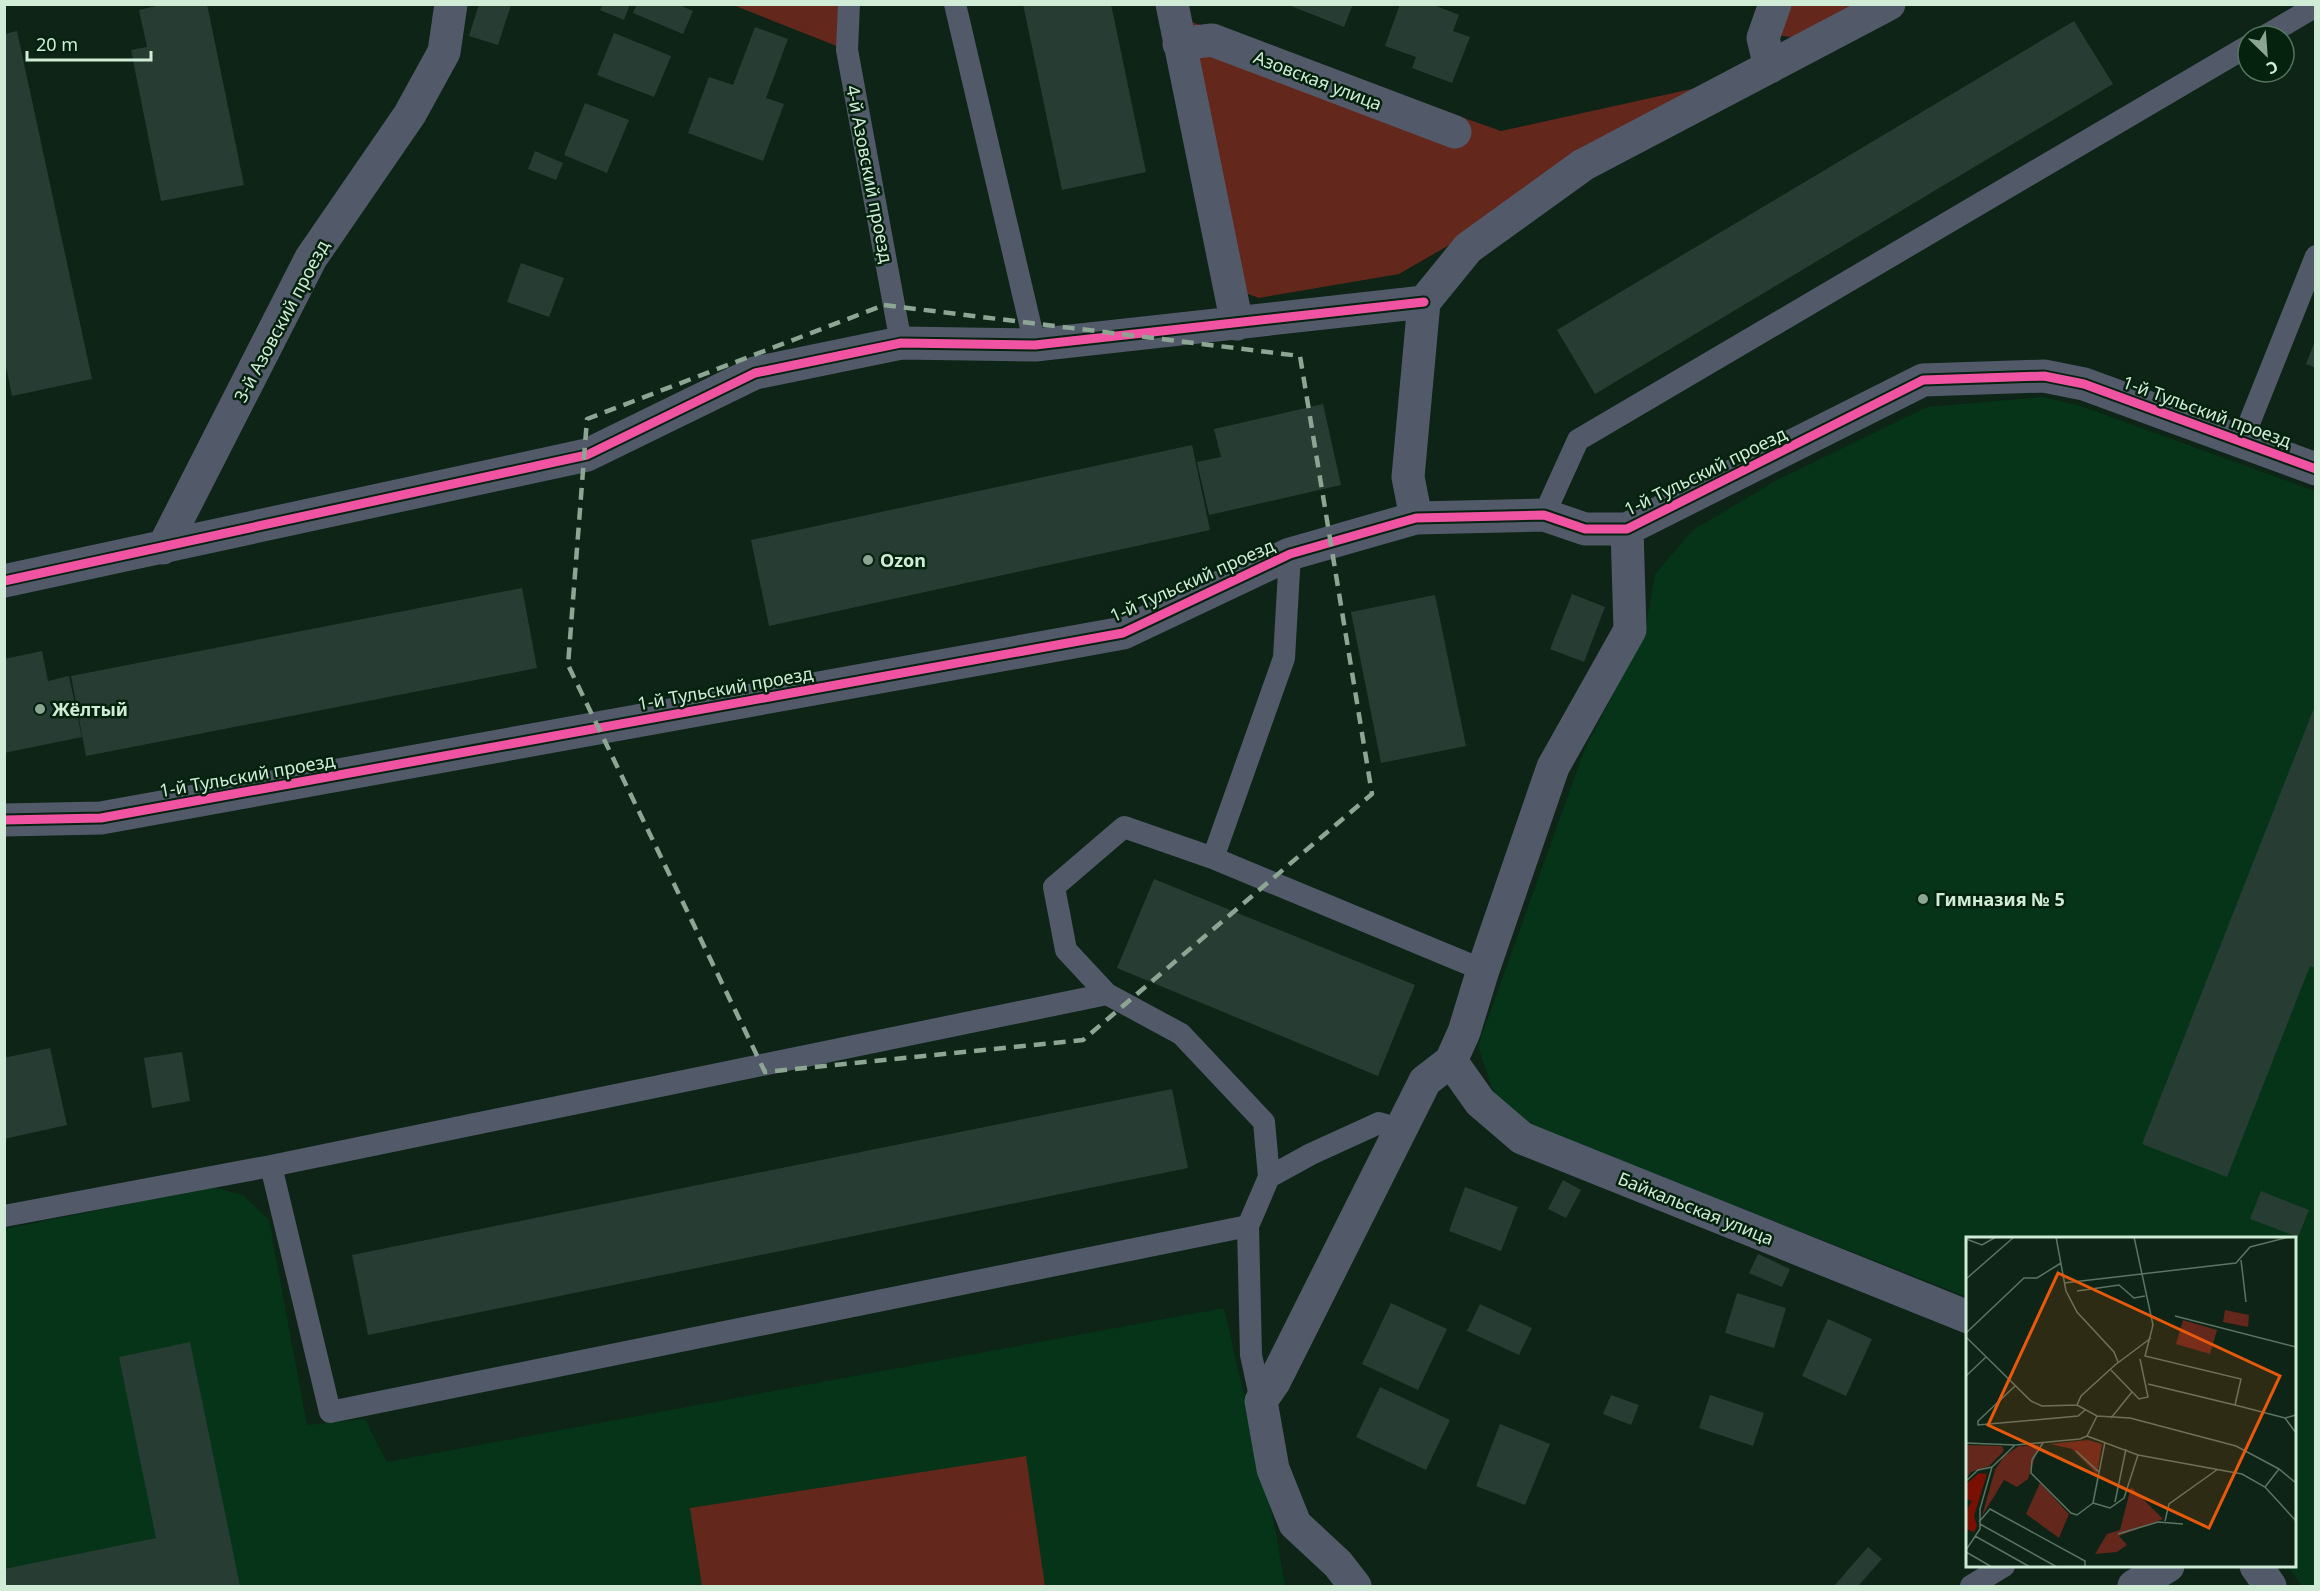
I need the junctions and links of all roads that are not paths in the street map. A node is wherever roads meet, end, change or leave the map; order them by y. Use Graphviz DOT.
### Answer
graph roads {
  1 [pos="452,4"];
  2 [pos="849,4"];
  3 [pos="955,4"];
  4 [pos="1172,4"];
  5 [pos="1776,4"];
  6 [pos="1889,4"];
  7 [pos="2316,6"];
  8 [pos="2285,24"];
  9 [pos="1179,44"];
  10 [pos="2236,53"];
  11 [pos="1770,68"];
  12 [pos="1455,132"];
  13 [pos="2316,256"];
  14 [pos="1425,302"];
  15 [pos="1238,324"];
  16 [pos="902,343"];
  17 [pos="1035,345"];
  18 [pos="2242,441"];
  19 [pos="2316,469"];
  20 [pos="1544,515"];
  21 [pos="1416,518"];
  22 [pos="1627,529"];
  23 [pos="163,548"];
  24 [pos="1290,554"];
  25 [pos="4,581"];
  26 [pos="4,820"];
  27 [pos="1213,858"];
  28 [pos="1483,970"];
  29 [pos="1107,994"];
  30 [pos="1451,1061"];
  31 [pos="1402,1130"];
  32 [pos="271,1166"];
  33 [pos="1269,1177"];
  34 [pos="4,1216"];
  35 [pos="1248,1226"];
  36 [pos="1966,1316"];
  37 [pos="1261,1401"];
  38 [pos="2002,1567"];
  39 [pos="2166,1567"];
  40 [pos="2257,1567"];
  41 [pos="1355,1587"];
  42 [pos="1971,1587"];
  43 [pos="2134,1587"];
  44 [pos="2270,1587"];
  1 -- 23 [label="street, 3-й Азовский проезд"];
  2 -- 16 [label="lane, 4-й Азовский проезд"];
  3 -- 17 [label="lane"];
  4 -- 9 [label="street"];
  5 -- 11 [label="street"];
  6 -- 11 [label="street"];
  7 -- 8 [label="lane"];
  9 -- 12 [label="street, Азовская улица"];
  9 -- 15 [label="street"];
  10 -- 20 [label="lane"];
  11 -- 14 [label="street"];
  13 -- 18 [label="lane"];
  14 -- 15 [label="street"];
  14 -- 21 [label="street"];
  15 -- 17 [label="street"];
  16 -- 17 [label="street"];
  16 -- 23 [label="street"];
  18 -- 19 [label="street, 1-й Тульский проезд"];
  18 -- 22 [label="street, 1-й Тульский проезд"];
  20 -- 21 [label="street, 1-й Тульский проезд"];
  20 -- 22 [label="street, 1-й Тульский проезд"];
  21 -- 24 [label="street, 1-й Тульский проезд"];
  22 -- 28 [label="street"];
  23 -- 25 [label="street"];
  24 -- 26 [label="street, 1-й Тульский проезд"];
  24 -- 27 [label="lane"];
  27 -- 28 [label="lane"];
  27 -- 29 [label="lane"];
  28 -- 30 [label="street"];
  29 -- 32 [label="lane"];
  29 -- 33 [label="lane"];
  30 -- 31 [label="street"];
  30 -- 36 [label="street, Байкальская улица"];
  31 -- 33 [label="lane"];
  31 -- 37 [label="street"];
  32 -- 34 [label="lane"];
  32 -- 35 [label="lane"];
  33 -- 35 [label="lane"];
  35 -- 37 [label="lane"];
  37 -- 41 [label="street"];
  38 -- 42 [label="lane"];
  39 -- 43 [label="street"];
  40 -- 44 [label="street"];
}
